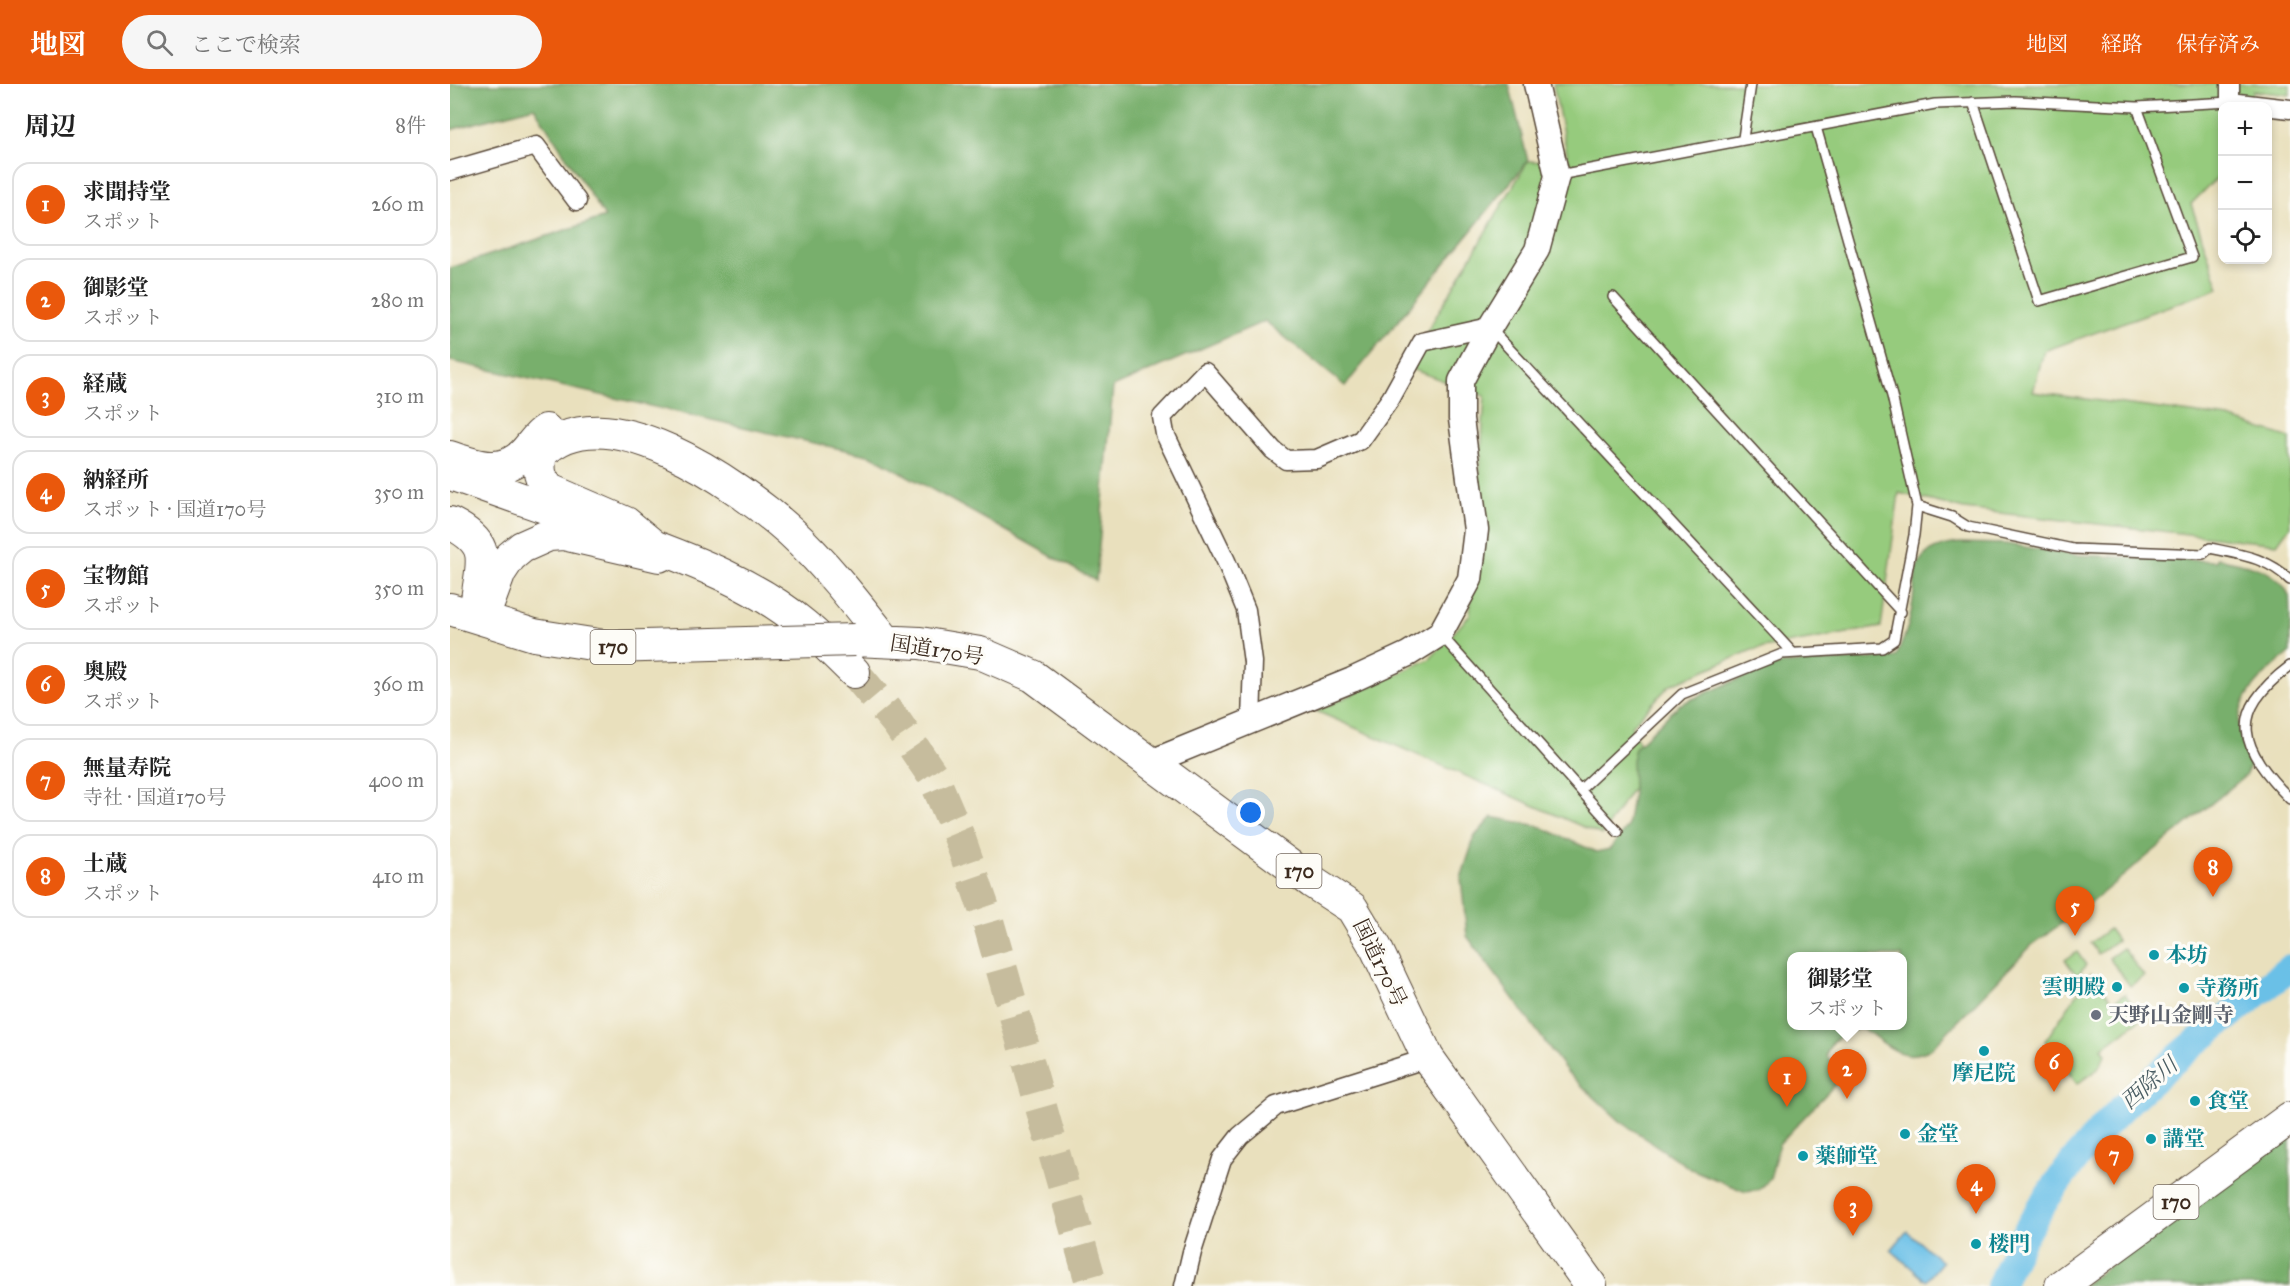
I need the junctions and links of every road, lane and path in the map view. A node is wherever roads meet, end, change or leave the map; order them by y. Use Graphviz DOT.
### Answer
graph roads {
  1 [pos="1536,84"];
  2 [pos="1751,84"];
  3 [pos="2230,93"];
  4 [pos="1973,102"];
  5 [pos="2137,107"];
  6 [pos="2290,109"];
  7 [pos="1816,127"];
  8 [pos="1743,138"];
  9 [pos="450,171"];
  10 [pos="1557,176"];
  11 [pos="577,201"];
  12 [pos="1613,297"];
  13 [pos="1490,327"];
  14 [pos="450,457"];
  15 [pos="450,473"];
  16 [pos="1917,506"];
  17 [pos="450,523"];
  18 [pos="655,547"];
  19 [pos="695,562"];
  20 [pos="2290,580"];
  21 [pos="1901,612"];
  22 [pos="468,614"];
  23 [pos="1440,634"];
  24 [pos="886,641"];
  25 [pos="1792,653"];
  26 [pos="2290,666"];
  27 [pos="854,672"];
  28 [pos="1251,722"];
  29 [pos="1151,762"];
  30 [pos="1581,789"];
  31 [pos="2290,799"];
  32 [pos="1618,831"];
  33 [pos="1428,1058"];
  34 [pos="2290,1118"];
  35 [pos="1184,1286"];
  36 [pos="1591,1286"];
  37 [pos="2061,1286"];
  1 -- 10 [label="street"];
  2 -- 8 [label="lane"];
  3 -- 5 [label="lane"];
  3 -- 6 [label="street"];
  4 -- 5 [label="lane"];
  4 -- 5 [label="lane"];
  4 -- 7 [label="lane"];
  7 -- 8 [label="lane"];
  7 -- 16 [label="lane"];
  8 -- 10 [label="lane"];
  9 -- 11 [label="street"];
  10 -- 13 [label="street"];
  12 -- 21 [label="lane"];
  13 -- 23 [label="street"];
  13 -- 25 [label="lane"];
  13 -- 28 [label="street"];
  14 -- 24 [label="highway"];
  15 -- 18 [label="highway"];
  16 -- 20 [label="lane"];
  16 -- 21 [label="lane"];
  17 -- 22 [label="highway"];
  18 -- 19 [label="highway"];
  18 -- 24 [label="highway"];
  19 -- 22 [label="highway"];
  19 -- 27 [label="highway"];
  21 -- 25 [label="lane"];
  22 -- 24 [label="highway, 国道170号 / 170, bridge"];
  23 -- 28 [label="street"];
  23 -- 30 [label="lane"];
  24 -- 29 [label="highway, 国道170号 / 170"];
  25 -- 30 [label="lane"];
  26 -- 31 [label="lane"];
  28 -- 29 [label="street"];
  29 -- 33 [label="highway, 国道170号 / 170"];
  30 -- 32 [label="lane"];
  33 -- 35 [label="street"];
  33 -- 36 [label="highway, 国道170号 / 170"];
  34 -- 37 [label="highway, 170"];
}
